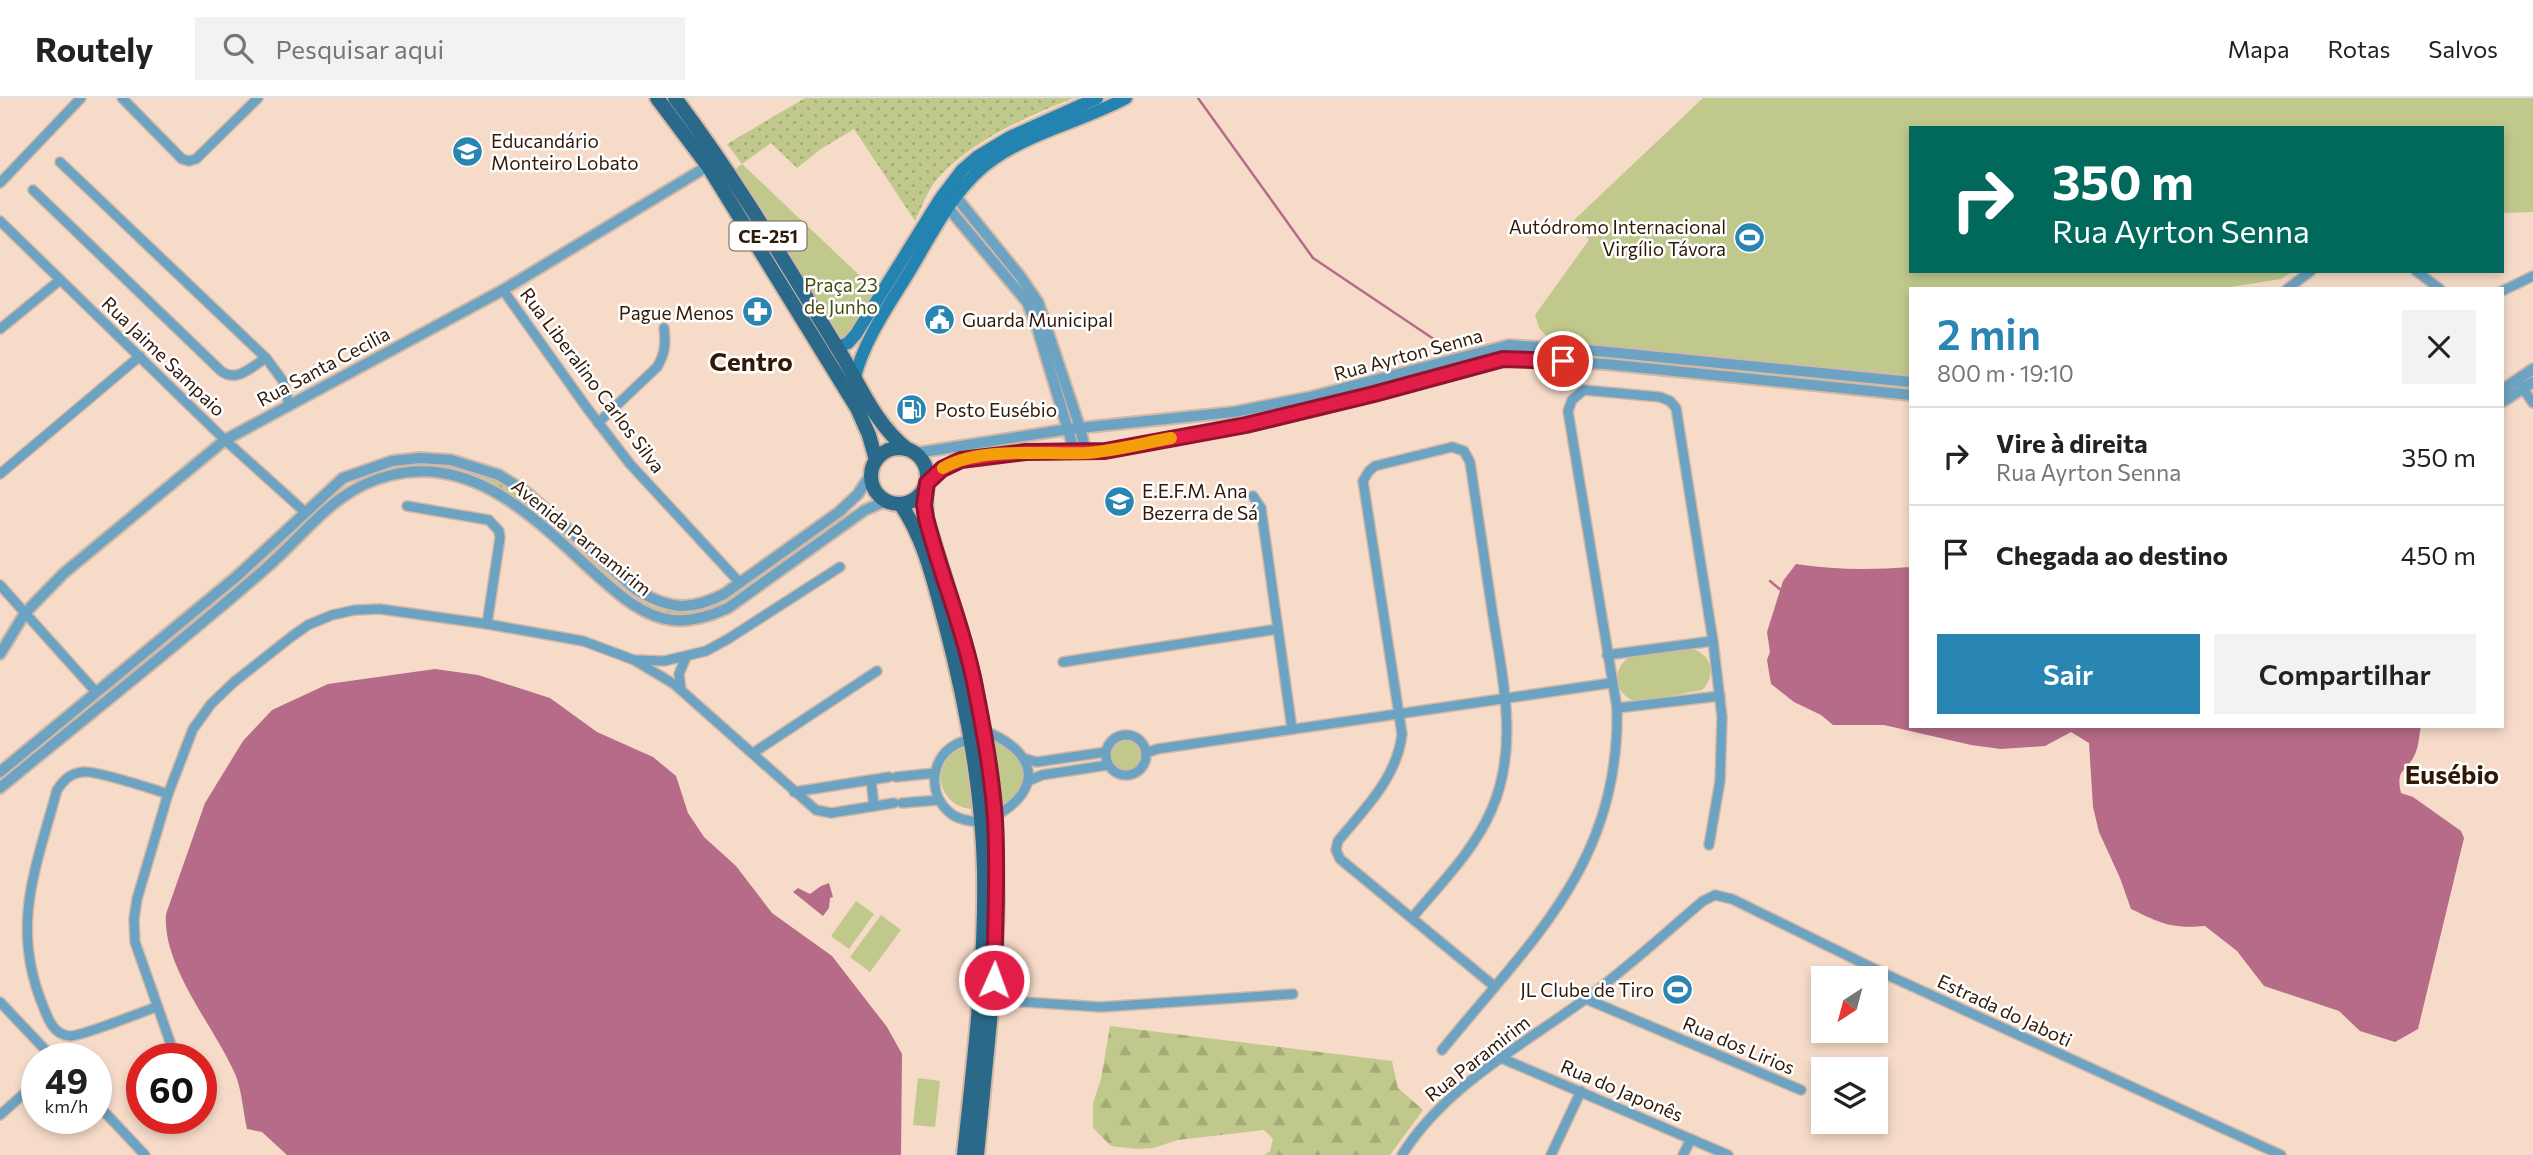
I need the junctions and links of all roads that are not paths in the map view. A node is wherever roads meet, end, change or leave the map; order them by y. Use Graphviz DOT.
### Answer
graph roads {
  1 [pos="81,98"];
  2 [pos="122,98"];
  3 [pos="258,98"];
  4 [pos="657,98"];
  5 [pos="675,98"];
  6 [pos="1097,98"];
  7 [pos="1126,98"];
  8 [pos="60,162"];
  9 [pos="708,166"];
  10 [pos="0,183"];
  11 [pos="33,190"];
  12 [pos="948,198"];
  13 [pos="0,221"];
  14 [pos="2308,273"];
  15 [pos="2419,273"];
  16 [pos="2533,276"];
  17 [pos="60,280"];
  18 [pos="2290,287"];
  19 [pos="2437,287"];
  20 [pos="503,290"];
  21 [pos="2504,290"];
  22 [pos="664,328"];
  23 [pos="0,329"];
  24 [pos="1509,345"];
  25 [pos="838,347"];
  26 [pos="140,356"];
  27 [pos="266,358"];
  28 [pos="1514,358"];
  29 [pos="1490,362"];
  30 [pos="2533,369"];
  31 [pos="855,377"];
  32 [pos="1909,382"];
  33 [pos="2525,384"];
  34 [pos="2504,389"];
  35 [pos="1909,395"];
  36 [pos="2504,400"];
  37 [pos="2533,403"];
  38 [pos="289,405"];
  39 [pos="598,423"];
  40 [pos="1075,429"];
  41 [pos="225,440"];
  42 [pos="911,451"];
  43 [pos="1080,453"];
  44 [pos="876,460"];
  45 [pos="0,474"];
  46 [pos="871,474"];
  47 [pos="926,485"];
  48 [pos="1253,496"];
  49 [pos="886,501"];
  50 [pos="901,505"];
  51 [pos="407,506"];
  52 [pos="306,513"];
  53 [pos="795,543"];
  54 [pos="584,544"];
  55 [pos="803,553"];
  56 [pos="575,555"];
  57 [pos="840,567"];
  58 [pos="740,583"];
  59 [pos="0,585"];
  60 [pos="25,613"];
  61 [pos="487,624"];
  62 [pos="1278,629"];
  63 [pos="1713,641"];
  64 [pos="0,654"];
  65 [pos="1607,655"];
  66 [pos="686,657"];
  67 [pos="634,660"];
  68 [pos="1063,662"];
  69 [pos="877,671"];
  70 [pos="1611,683"];
  71 [pos="682,691"];
  72 [pos="96,692"];
  73 [pos="1720,696"];
  74 [pos="1505,699"];
  75 [pos="1616,708"];
  76 [pos="1398,714"];
  77 [pos="1292,729"];
  78 [pos="976,735"];
  79 [pos="1106,752"];
  80 [pos="753,753"];
  81 [pos="1146,753"];
  82 [pos="1026,759"];
  83 [pos="1056,759"];
  84 [pos="1108,765"];
  85 [pos="0,772"];
  86 [pos="1058,772"];
  87 [pos="935,773"];
  88 [pos="872,780"];
  89 [pos="1028,781"];
  90 [pos="0,788"];
  91 [pos="815,788"];
  92 [pos="794,792"];
  93 [pos="168,794"];
  94 [pos="939,800"];
  95 [pos="810,805"];
  96 [pos="874,806"];
  97 [pos="988,820"];
  98 [pos="1709,845"];
  99 [pos="1716,895"];
  100 [pos="1412,918"];
  101 [pos="1494,986"];
  102 [pos="1293,994"];
  103 [pos="1586,999"];
  104 [pos="992,1000"];
  105 [pos="0,1002"];
  106 [pos="157,1007"];
  107 [pos="39,1043"];
  108 [pos="170,1043"];
  109 [pos="1442,1050"];
  110 [pos="1501,1058"];
  111 [pos="1801,1090"];
  112 [pos="1581,1091"];
  113 [pos="21,1096"];
  114 [pos="0,1115"];
  115 [pos="112,1120"];
  116 [pos="1691,1139"];
  117 [pos="145,1155"];
  118 [pos="964,1155"];
  119 [pos="977,1155"];
  120 [pos="1402,1155"];
  121 [pos="1551,1155"];
  122 [pos="1683,1155"];
  123 [pos="1728,1155"];
  124 [pos="2281,1155"];
  1 -- 10 [label="street"];
  2 -- 3 [label="street"];
  4 -- 9 [label="main road, CE-251"];
  5 -- 25 [label="main road, CE-251"];
  6 -- 12 [label="main road"];
  7 -- 12 [label="main road"];
  8 -- 27 [label="street"];
  9 -- 20 [label="street, Rua Santa Cecilia"];
  9 -- 44 [label="main road, CE-251"];
  11 -- 27 [label="street"];
  12 -- 25 [label="main road"];
  12 -- 31 [label="main road"];
  12 -- 40 [label="street"];
  13 -- 17 [label="street, Rua Jaime Sampaio"];
  14 -- 18 [label="street"];
  15 -- 19 [label="street"];
  16 -- 21 [label="street"];
  17 -- 23 [label="street"];
  17 -- 26 [label="street, Rua Jaime Sampaio"];
  20 -- 38 [label="street, Rua Santa Cecilia"];
  20 -- 39 [label="street, Rua Liberalino Carlos Silva"];
  22 -- 39 [label="street"];
  24 -- 28 [label="street"];
  24 -- 29 [label="street"];
  24 -- 32 [label="street, Rua Ayrton Senna"];
  24 -- 40 [label="street, Rua Ayrton Senna"];
  25 -- 31 [label="main road, CE-251"];
  26 -- 41 [label="street, Rua Jaime Sampaio"];
  26 -- 45 [label="street"];
  27 -- 38 [label="street"];
  28 -- 29 [label="street, Rua Ayrton Senna"];
  28 -- 35 [label="street, Rua Ayrton Senna"];
  29 -- 43 [label="street, Rua Ayrton Senna"];
  30 -- 33 [label="street"];
  31 -- 42 [label="main road, CE-251"];
  33 -- 34 [label="street"];
  33 -- 36 [label="street"];
  33 -- 37 [label="street"];
  38 -- 41 [label="street, Rua Santa Cecilia"];
  39 -- 58 [label="street, Rua Liberalino Carlos Silva"];
  40 -- 42 [label="street, Rua Ayrton Senna"];
  40 -- 43 [label="street"];
  41 -- 52 [label="street, Rua Jaime Sampaio"];
  41 -- 60 [label="street, Rua Santa Cecilia"];
  42 -- 44 [label="main road"];
  42 -- 47 [label="main road, CE-251"];
  43 -- 47 [label="street, Rua Ayrton Senna"];
  44 -- 46 [label="main road"];
  46 -- 49 [label="main road"];
  46 -- 53 [label="street, Avenida Parnamirim"];
  47 -- 50 [label="main road"];
  47 -- 78 [label="main road"];
  48 -- 62 [label="street"];
  49 -- 50 [label="main road"];
  49 -- 55 [label="street, Avenida Parnamirim"];
  50 -- 78 [label="main road"];
  51 -- 61 [label="street"];
  52 -- 54 [label="street, Avenida Parnamirim"];
  52 -- 72 [label="street, Avenida Parnamirim"];
  53 -- 55 [label="street"];
  53 -- 58 [label="street, Avenida Parnamirim"];
  54 -- 56 [label="street"];
  54 -- 58 [label="street, Avenida Parnamirim"];
  55 -- 56 [label="street, Avenida Parnamirim"];
  56 -- 90 [label="street, Avenida Parnamirim"];
  57 -- 66 [label="street"];
  59 -- 60 [label="street"];
  60 -- 64 [label="street, Rua Santa Cecilia"];
  60 -- 72 [label="street"];
  61 -- 67 [label="street"];
  61 -- 93 [label="street"];
  62 -- 68 [label="street"];
  62 -- 77 [label="street"];
  63 -- 65 [label="street"];
  63 -- 65 [label="street"];
  63 -- 73 [label="street"];
  65 -- 70 [label="street"];
  66 -- 67 [label="street"];
  66 -- 71 [label="street"];
  67 -- 71 [label="street"];
  69 -- 80 [label="street"];
  70 -- 74 [label="street"];
  70 -- 75 [label="street"];
  71 -- 80 [label="street"];
  72 -- 85 [label="street, Avenida Parnamirim"];
  73 -- 75 [label="street"];
  73 -- 98 [label="street"];
  74 -- 76 [label="street"];
  74 -- 76 [label="street"];
  74 -- 100 [label="street"];
  75 -- 101 [label="street"];
  76 -- 77 [label="street"];
  76 -- 100 [label="street"];
  77 -- 81 [label="street"];
  78 -- 82 [label="street"];
  78 -- 87 [label="street"];
  78 -- 97 [label="main road"];
  79 -- 81 [label="street"];
  79 -- 83 [label="street"];
  79 -- 84 [label="street"];
  80 -- 92 [label="street"];
  81 -- 84 [label="street"];
  82 -- 83 [label="street"];
  82 -- 89 [label="street"];
  83 -- 86 [label="street"];
  84 -- 86 [label="street"];
  86 -- 89 [label="street"];
  87 -- 88 [label="street"];
  87 -- 94 [label="street"];
  88 -- 91 [label="street"];
  88 -- 96 [label="street"];
  89 -- 97 [label="street"];
  91 -- 92 [label="street"];
  91 -- 95 [label="street"];
  92 -- 95 [label="street"];
  93 -- 106 [label="street"];
  93 -- 106 [label="street"];
  94 -- 96 [label="street"];
  94 -- 97 [label="street"];
  95 -- 96 [label="street"];
  97 -- 104 [label="main road"];
  97 -- 118 [label="main road"];
  99 -- 103 [label="street, Rua Paramirim"];
  99 -- 124 [label="street, Estrada do Jaboti"];
  100 -- 101 [label="street"];
  101 -- 109 [label="street"];
  102 -- 104 [label="street"];
  103 -- 110 [label="street, Rua Paramirim"];
  103 -- 111 [label="street, Rua dos Lirios"];
  104 -- 119 [label="main road"];
  105 -- 107 [label="street"];
  106 -- 108 [label="street"];
  110 -- 112 [label="street, Rua do Japonês"];
  110 -- 120 [label="street, Rua Paramirim"];
  112 -- 116 [label="street, Rua do Japonês"];
  112 -- 121 [label="street"];
  113 -- 114 [label="street"];
  115 -- 117 [label="street"];
  116 -- 122 [label="street"];
  116 -- 123 [label="street, Rua do Japonês"];
}
